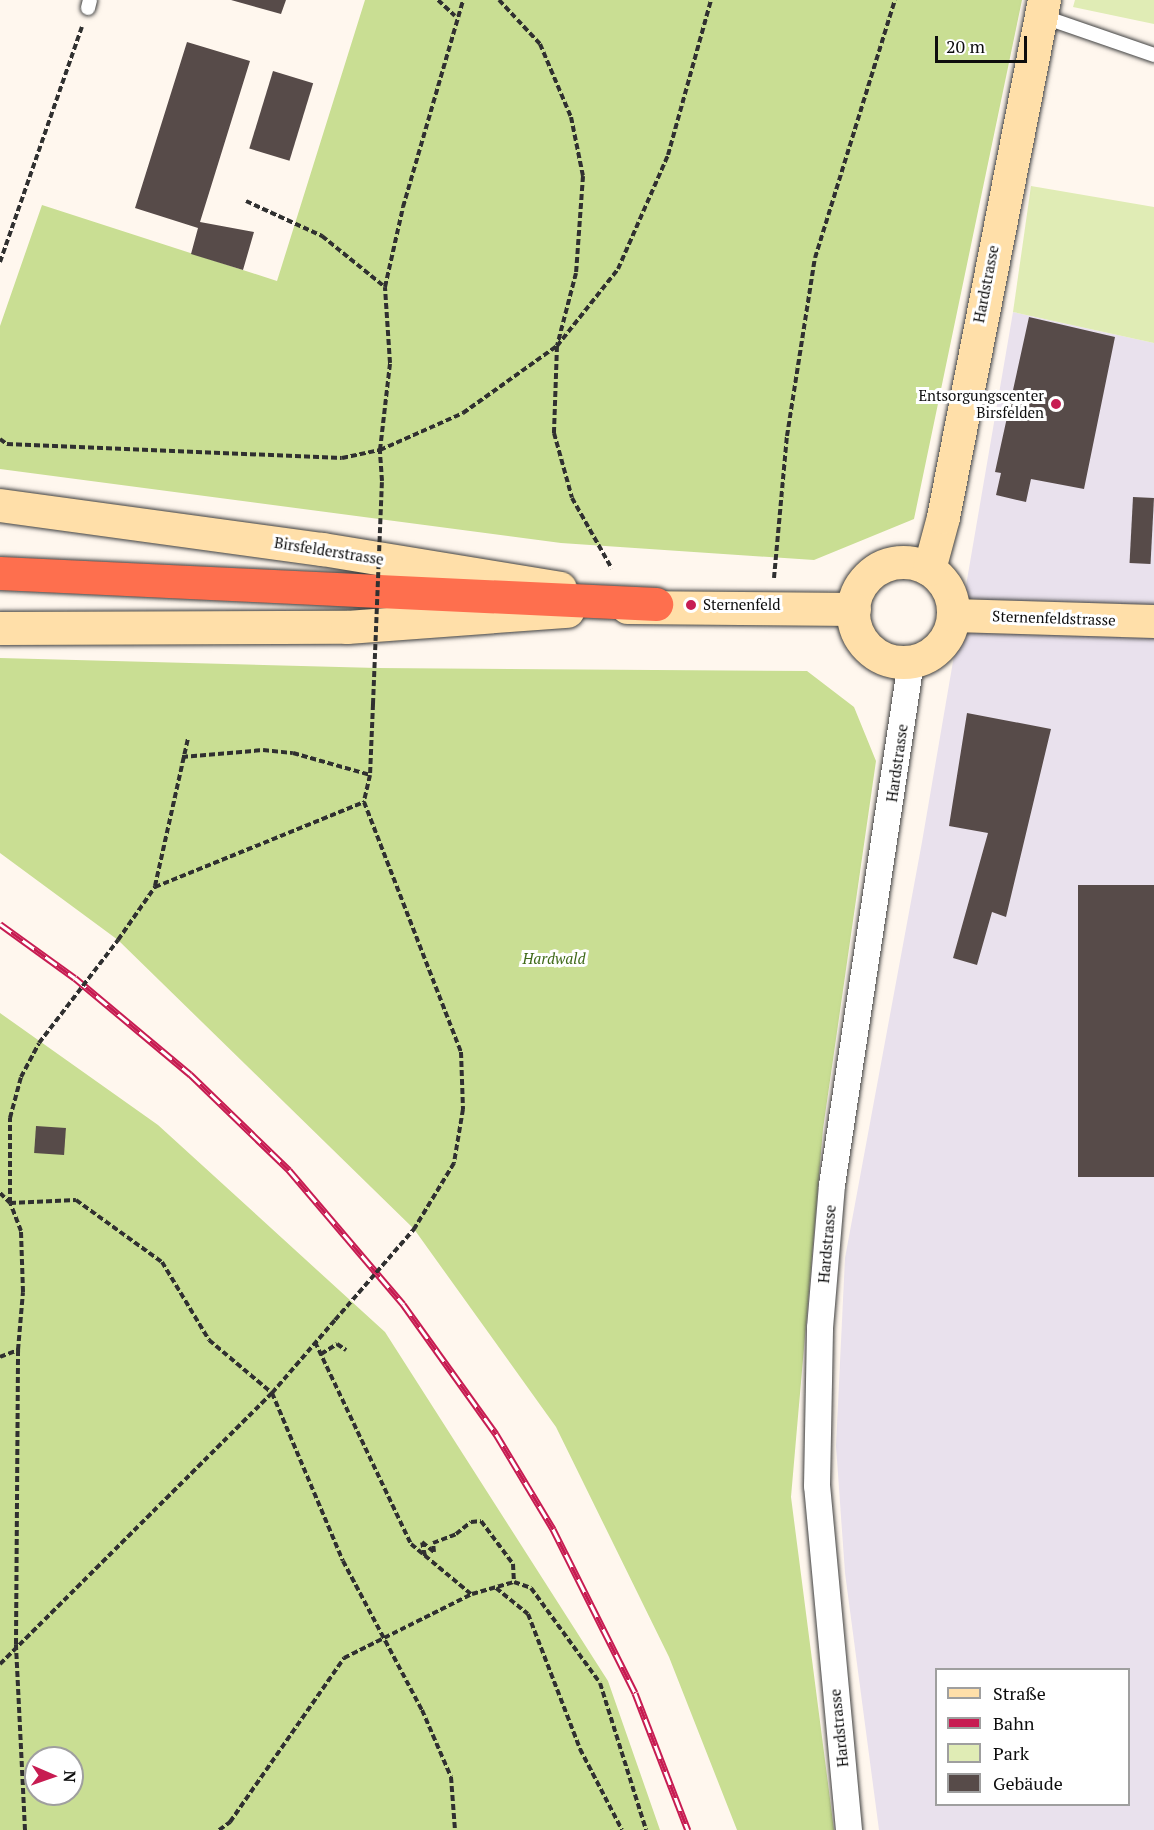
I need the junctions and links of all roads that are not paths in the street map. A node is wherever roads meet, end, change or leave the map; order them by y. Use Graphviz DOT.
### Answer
graph roads {
  1 [pos="1043,8"];
  2 [pos="1154,55"];
  3 [pos="0,505"];
  4 [pos="929,569"];
  5 [pos="0,573"];
  6 [pos="656,604"];
  7 [pos="854,609"];
  8 [pos="954,615"];
  9 [pos="1154,621"];
  10 [pos="0,628"];
  11 [pos="911,662"];
  12 [pos="849,1830"];
  1 -- 2 [label="lane"];
  1 -- 4 [label="street, Hardstrasse"];
  3 -- 6 [label="street, Birsfelderstrasse"];
  4 -- 7 [label="street"];
  4 -- 8 [label="street"];
  5 -- 6 [label="highway"];
  6 -- 7 [label="street, Birsfelderstrasse"];
  6 -- 10 [label="street, Birsfelderstrasse"];
  7 -- 11 [label="street"];
  8 -- 9 [label="street, Sternenfeldstrasse"];
  8 -- 11 [label="street"];
  11 -- 12 [label="street, Hardstrasse"];
}
